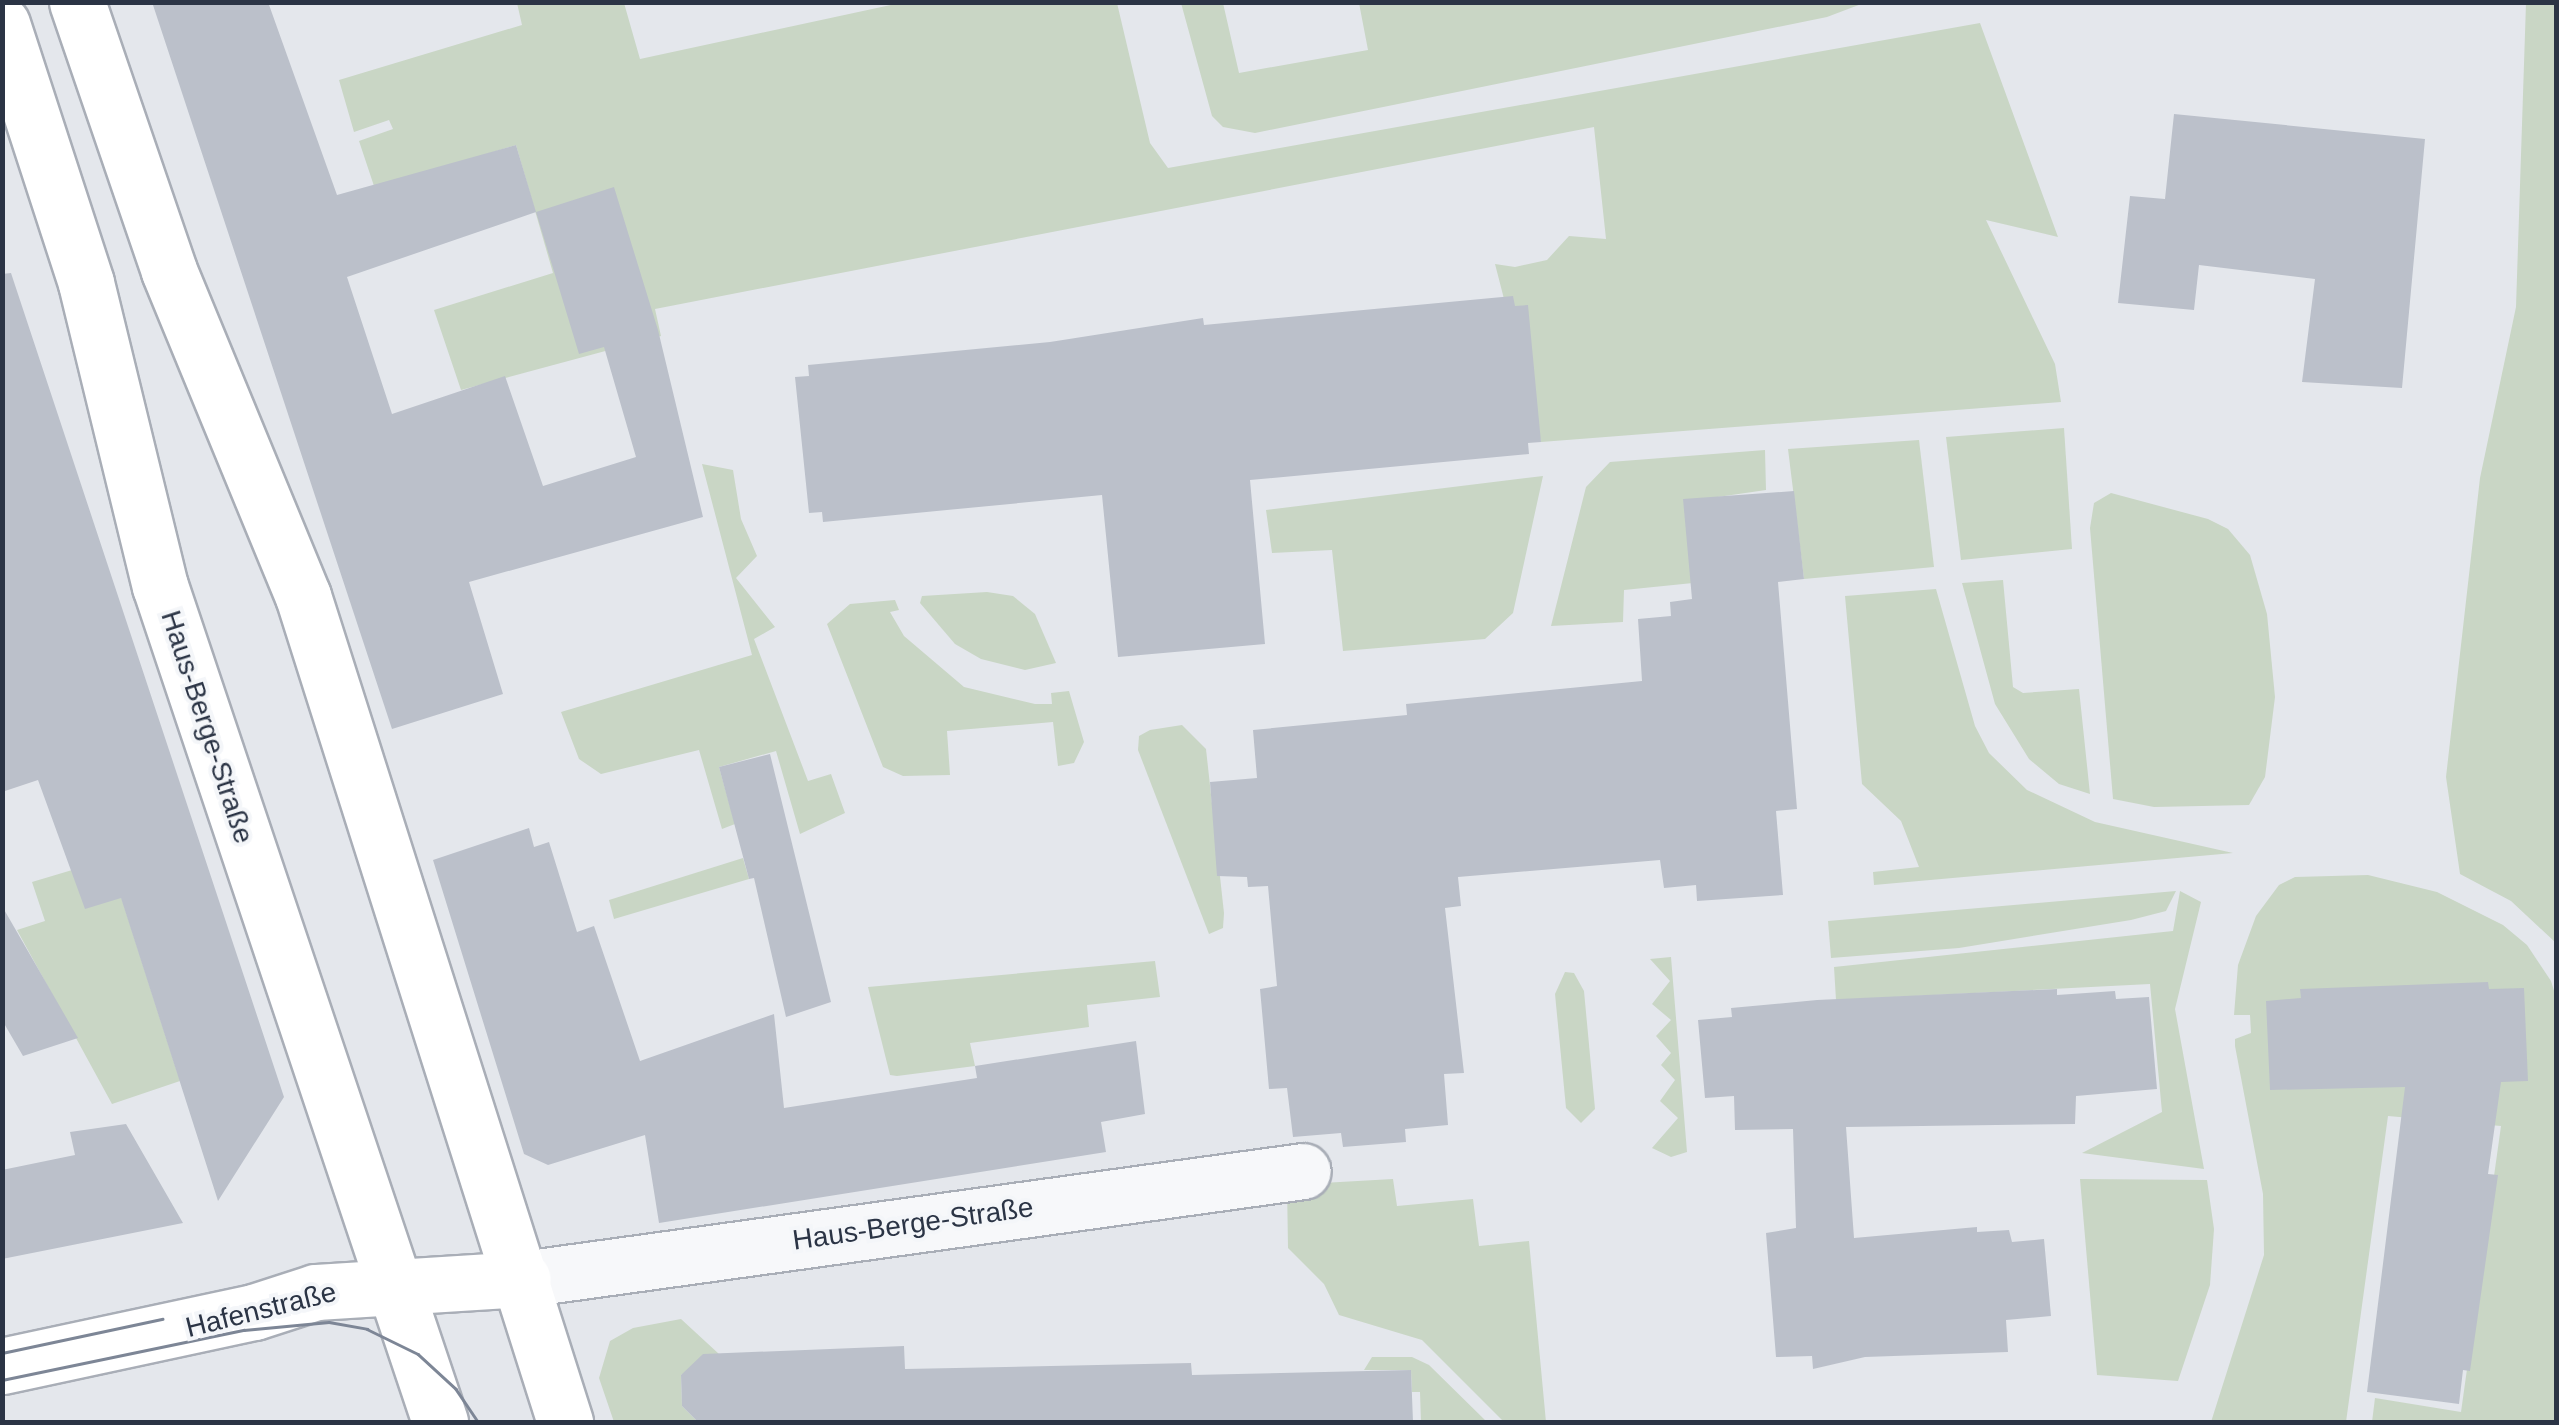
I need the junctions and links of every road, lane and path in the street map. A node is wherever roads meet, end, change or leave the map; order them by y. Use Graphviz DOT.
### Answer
graph roads {
  1 [pos="77,2"];
  2 [pos="2,24"];
  3 [pos="1303,1171"];
  4 [pos="523,1279"];
  5 [pos="394,1284"];
  6 [pos="2,1366"];
  7 [pos="440,1422"];
  8 [pos="565,1422"];
  1 -- 4 [label="main road"];
  2 -- 5 [label="main road, Haus-Berge-Straße"];
  3 -- 4 [label="street, Haus-Berge-Straße"];
  4 -- 5 [label="main road, Hafenstraße"];
  4 -- 8 [label="main road"];
  5 -- 6 [label="main road, Hafenstraße"];
  5 -- 7 [label="main road, Haus-Berge-Straße"];
}
